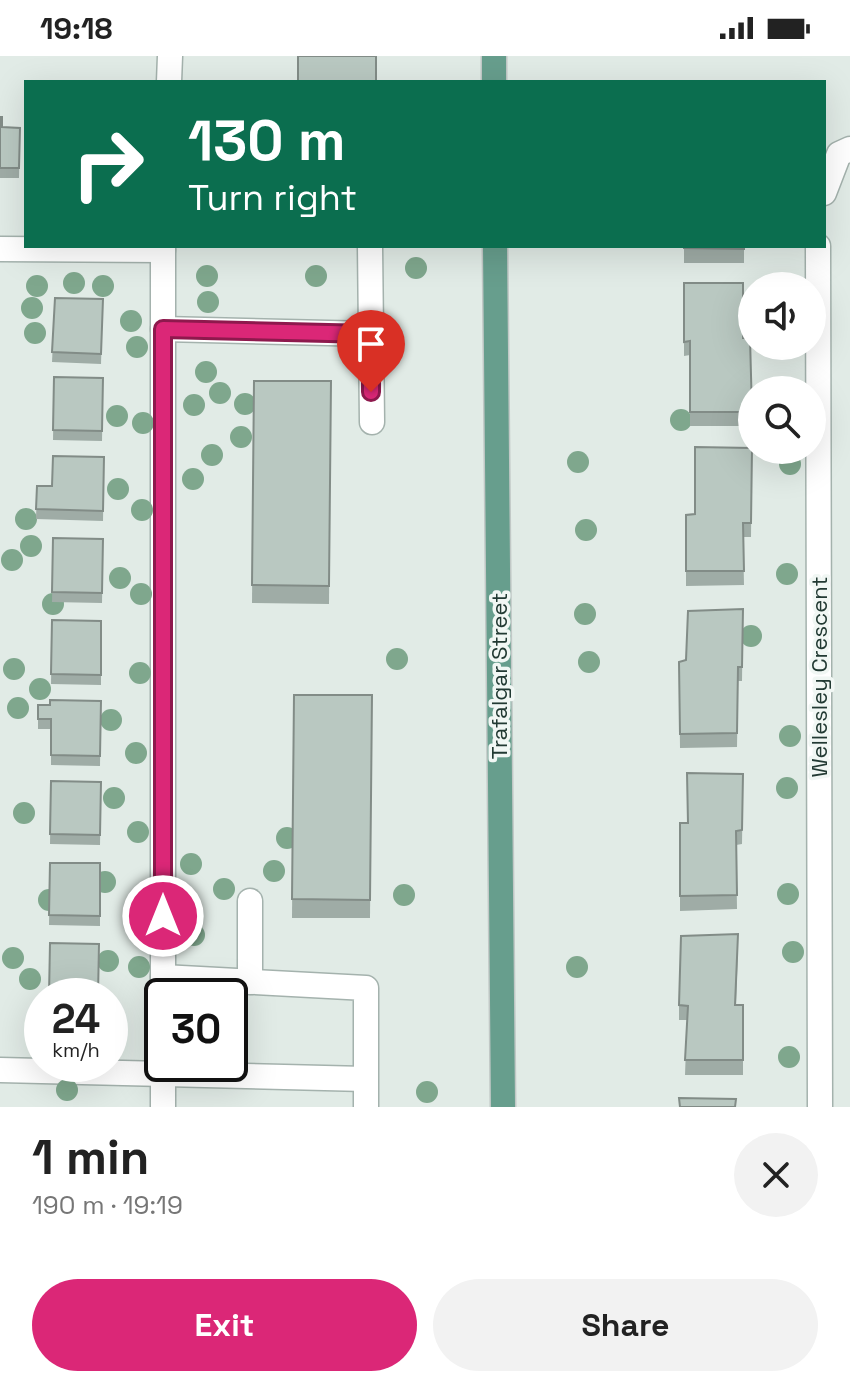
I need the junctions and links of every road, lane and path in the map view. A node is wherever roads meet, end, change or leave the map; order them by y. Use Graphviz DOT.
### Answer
graph roads {
  1 [pos="170,56"];
  2 [pos="494,56"];
  3 [pos="169,80"];
  4 [pos="494,80"];
  5 [pos="850,149"];
  6 [pos="826,188"];
  7 [pos="163,248"];
  8 [pos="370,248"];
  9 [pos="495,248"];
  10 [pos="818,248"];
  11 [pos="0,249"];
  12 [pos="163,329"];
  13 [pos="371,334"];
  14 [pos="372,422"];
  15 [pos="250,901"];
  16 [pos="163,978"];
  17 [pos="250,982"];
  18 [pos="144,1068"];
  19 [pos="0,1070"];
  20 [pos="248,1073"];
  21 [pos="365,1079"];
  22 [pos="163,1082"];
  23 [pos="163,1107"];
  24 [pos="366,1107"];
  25 [pos="503,1107"];
  26 [pos="820,1107"];
  1 -- 3 [label="street"];
  2 -- 4 [label="main road"];
  5 -- 6 [label="street"];
  7 -- 11 [label="street"];
  7 -- 12 [label="street"];
  8 -- 13 [label="street"];
  9 -- 25 [label="main road, Trafalgar Street"];
  10 -- 26 [label="street, Wellesley Crescent"];
  12 -- 13 [label="street"];
  12 -- 16 [label="street"];
  13 -- 14 [label="street"];
  15 -- 17 [label="street"];
  17 -- 21 [label="street"];
  18 -- 19 [label="street"];
  20 -- 21 [label="street"];
  21 -- 24 [label="street"];
  22 -- 23 [label="street"];
}
